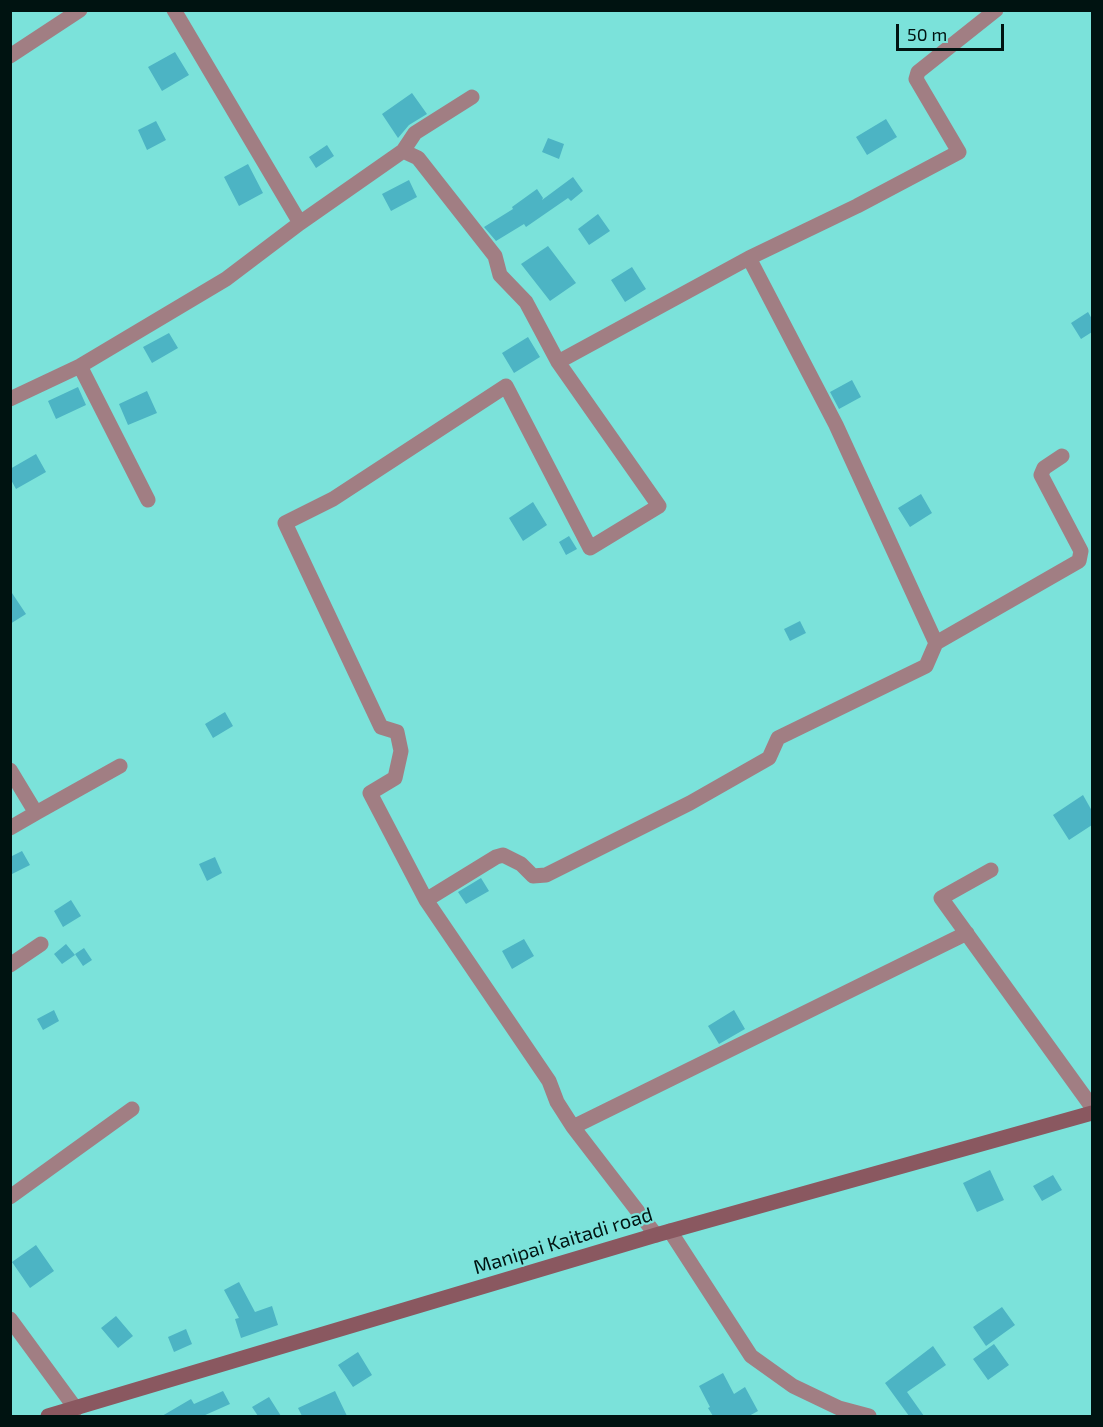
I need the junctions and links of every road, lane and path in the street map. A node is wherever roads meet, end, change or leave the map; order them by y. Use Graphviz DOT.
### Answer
graph roads {
  1 [pos="80,10"];
  2 [pos="174,10"];
  3 [pos="996,10"];
  4 [pos="10,56"];
  5 [pos="472,97"];
  6 [pos="403,151"];
  7 [pos="300,223"];
  8 [pos="749,258"];
  9 [pos="558,362"];
  10 [pos="80,366"];
  11 [pos="10,399"];
  12 [pos="1062,456"];
  13 [pos="148,500"];
  14 [pos="936,643"];
  15 [pos="120,766"];
  16 [pos="10,770"];
  17 [pos="36,813"];
  18 [pos="10,828"];
  19 [pos="992,870"];
  20 [pos="426,900"];
  21 [pos="967,933"];
  22 [pos="42,944"];
  23 [pos="10,965"];
  24 [pos="1092,1107"];
  25 [pos="132,1109"];
  26 [pos="1092,1113"];
  27 [pos="573,1127"];
  28 [pos="10,1197"];
  29 [pos="663,1233"];
  30 [pos="10,1319"];
  31 [pos="76,1409"];
  32 [pos="48,1416"];
  33 [pos="869,1416"];
  1 -- 4 [label="street"];
  2 -- 7 [label="street"];
  3 -- 8 [label="street"];
  5 -- 6 [label="street"];
  6 -- 7 [label="street"];
  6 -- 9 [label="street"];
  7 -- 10 [label="street"];
  8 -- 9 [label="street"];
  8 -- 14 [label="street"];
  9 -- 20 [label="street"];
  10 -- 11 [label="street"];
  10 -- 13 [label="street"];
  12 -- 14 [label="street"];
  14 -- 20 [label="street"];
  15 -- 17 [label="street"];
  16 -- 17 [label="street"];
  17 -- 18 [label="street"];
  19 -- 21 [label="street"];
  20 -- 27 [label="street"];
  21 -- 24 [label="street"];
  21 -- 27 [label="street"];
  22 -- 23 [label="street"];
  25 -- 28 [label="street"];
  26 -- 29 [label="main road, Manipai Kaitadi road"];
  27 -- 29 [label="street"];
  29 -- 31 [label="main road, Manipai Kaitadi road"];
  29 -- 33 [label="street"];
  30 -- 31 [label="street"];
  31 -- 32 [label="main road, Manipai Kaitadi road"];
}
